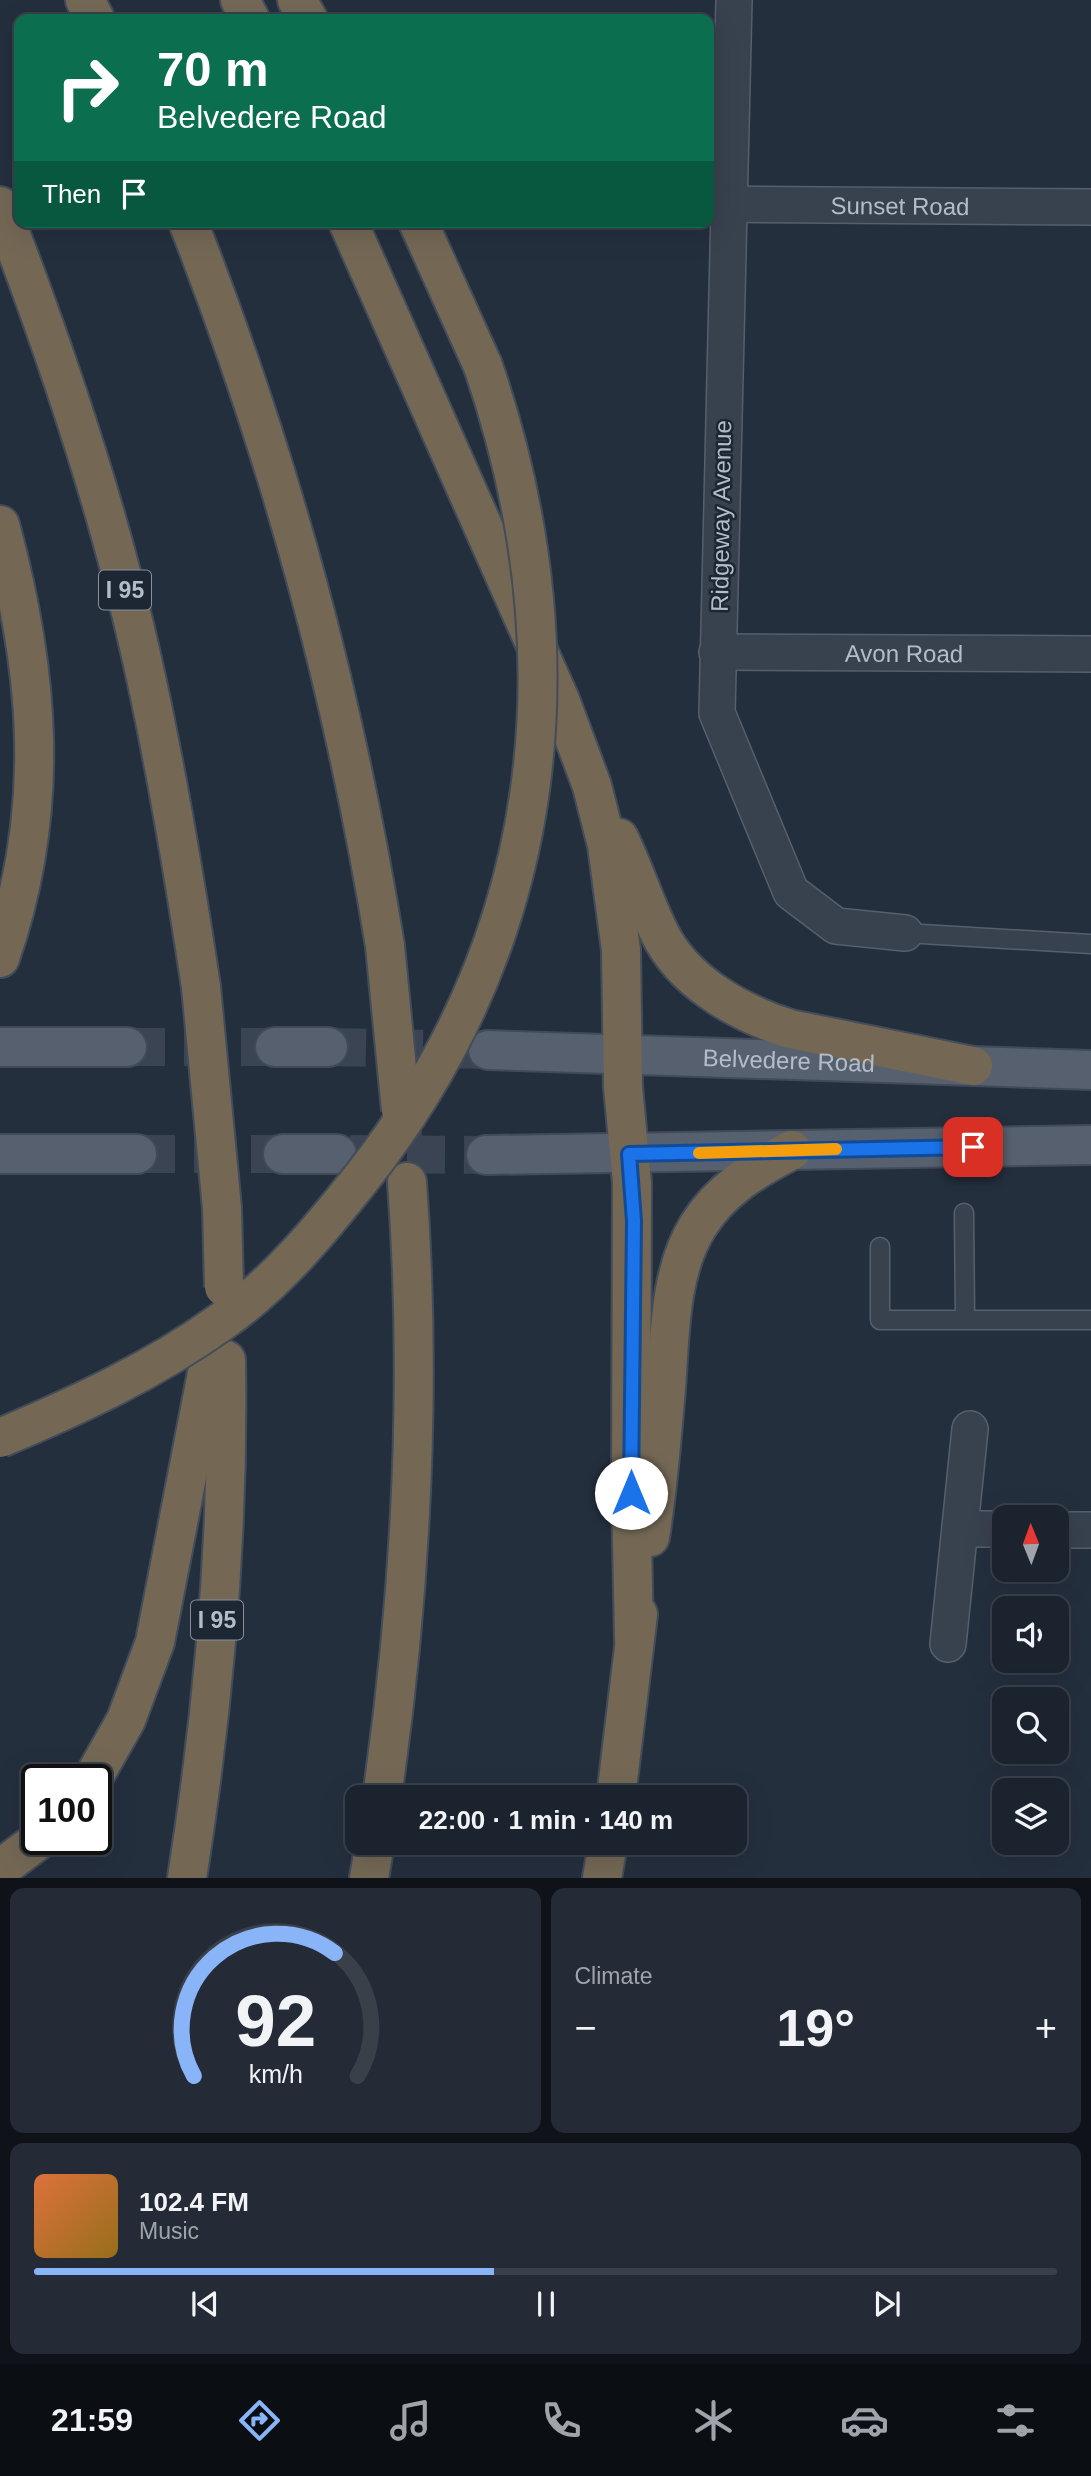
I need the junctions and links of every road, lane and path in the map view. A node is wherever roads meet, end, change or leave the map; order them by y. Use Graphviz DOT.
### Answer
graph roads {
  1 [pos="734,0"];
  2 [pos="719,204"];
  3 [pos="0,205"];
  4 [pos="1091,207"];
  5 [pos="190,228"];
  6 [pos="351,228"];
  7 [pos="421,228"];
  8 [pos="0,525"];
  9 [pos="717,652"];
  10 [pos="1091,654"];
  11 [pos="592,786"];
  12 [pos="905,933"];
  13 [pos="1091,944"];
  14 [pos="0,958"];
  15 [pos="0,1047"];
  16 [pos="128,1047"];
  17 [pos="275,1047"];
  18 [pos="328,1048"];
  19 [pos="488,1050"];
  20 [pos="622,1055"];
  21 [pos="973,1066"];
  22 [pos="1091,1070"];
  23 [pos="401,1110"];
  24 [pos="1091,1145"];
  25 [pos="792,1150"];
  26 [pos="137,1153"];
  27 [pos="0,1154"];
  28 [pos="284,1154"];
  29 [pos="337,1154"];
  30 [pos="486,1154"];
  31 [pos="629,1154"];
  32 [pos="407,1182"];
  33 [pos="964,1213"];
  34 [pos="880,1247"];
  35 [pos="223,1299"];
  36 [pos="965,1319"];
  37 [pos="1091,1320"];
  38 [pos="970,1429"];
  39 [pos="0,1438"];
  40 [pos="960,1529"];
  41 [pos="992,1529"];
  42 [pos="1069,1530"];
  43 [pos="1091,1530"];
  44 [pos="634,1637"];
  45 [pos="948,1644"];
  46 [pos="101,1764"];
  47 [pos="383,1785"];
  48 [pos="617,1785"];
  49 [pos="21,1853"];
  50 [pos="373,1855"];
  51 [pos="606,1855"];
  52 [pos="0,1869"];
  53 [pos="187,1878"];
  54 [pos="369,1878"];
  55 [pos="602,1878"];
  1 -- 2 [label="street, Ridgeway Avenue"];
  2 -- 4 [label="street, Sunset Road"];
  2 -- 9 [label="street, Ridgeway Avenue"];
  3 -- 35 [label="highway, I 95, bridge"];
  5 -- 23 [label="highway, bridge"];
  6 -- 11 [label="highway"];
  7 -- 39 [label="highway, bridge"];
  8 -- 14 [label="highway"];
  9 -- 10 [label="street, Avon Road"];
  9 -- 12 [label="street, Ridgeway Avenue"];
  11 -- 20 [label="highway"];
  11 -- 21 [label="highway"];
  12 -- 13 [label="lane"];
  15 -- 16 [label="main road"];
  17 -- 18 [label="main road"];
  19 -- 20 [label="main road, Belvedere Road"];
  20 -- 21 [label="main road, Belvedere Road"];
  20 -- 31 [label="highway"];
  21 -- 22 [label="main road, Belvedere Road"];
  24 -- 25 [label="main road"];
  25 -- 31 [label="main road"];
  25 -- 44 [label="highway"];
  26 -- 27 [label="main road"];
  28 -- 29 [label="main road"];
  30 -- 31 [label="main road"];
  31 -- 44 [label="highway"];
  32 -- 47 [label="highway"];
  33 -- 36 [label="lane"];
  34 -- 36 [label="lane"];
  36 -- 37 [label="lane"];
  38 -- 40 [label="street"];
  40 -- 41 [label="street"];
  40 -- 45 [label="street"];
  42 -- 43 [label="street"];
  44 -- 48 [label="highway"];
  46 -- 53 [label="highway, I 95"];
  49 -- 52 [label="highway"];
  50 -- 54 [label="highway"];
  51 -- 55 [label="highway"];
}
